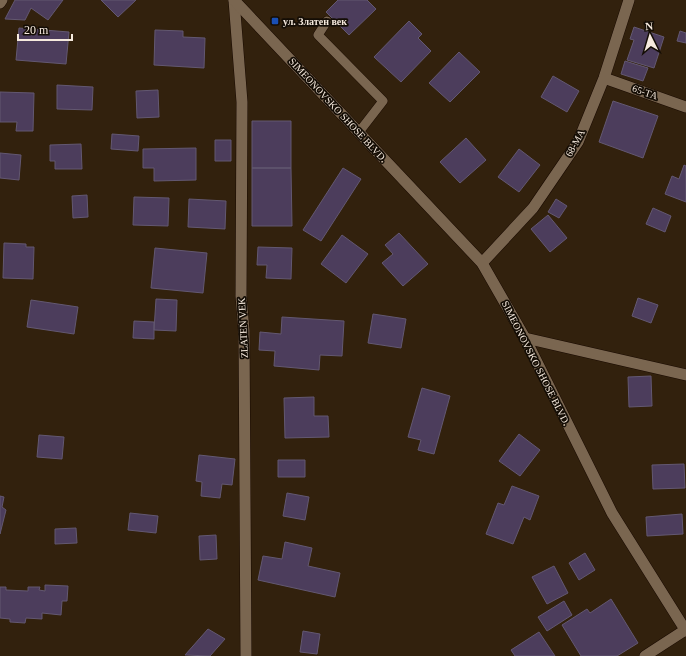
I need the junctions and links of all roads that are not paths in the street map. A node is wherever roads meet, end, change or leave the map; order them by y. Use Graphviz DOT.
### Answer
graph roads {
  1 [pos="2,0"];
  2 [pos="234,0"];
  3 [pos="629,0"];
  4 [pos="0,3"];
  5 [pos="327,21"];
  6 [pos="604,78"];
  7 [pos="686,107"];
  8 [pos="359,132"];
  9 [pos="482,263"];
  10 [pos="525,338"];
  11 [pos="686,374"];
  12 [pos="686,631"];
  13 [pos="246,656"];
  14 [pos="645,656"];
  1 -- 4 [label="street"];
  2 -- 8 [label="street, SIMEONOVSKO SHOSE BLVD."];
  2 -- 13 [label="street, ZLATEN VEK"];
  3 -- 6 [label="street, 68-МА"];
  5 -- 8 [label="lane"];
  6 -- 7 [label="street, 65-ТА"];
  6 -- 9 [label="street, 68-МА"];
  8 -- 9 [label="street, SIMEONOVSKO SHOSE BLVD."];
  9 -- 10 [label="street, SIMEONOVSKO SHOSE BLVD."];
  10 -- 11 [label="street"];
  10 -- 12 [label="street, SIMEONOVSKO SHOSE BLVD."];
  12 -- 14 [label="street"];
}
